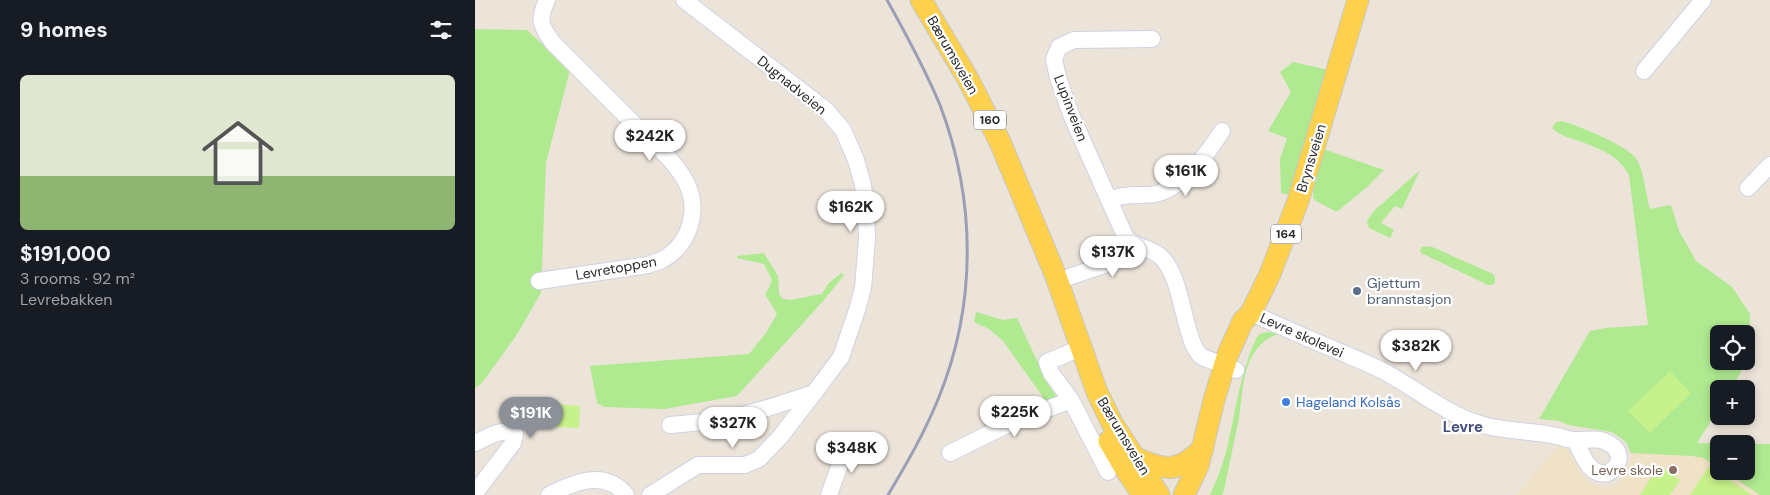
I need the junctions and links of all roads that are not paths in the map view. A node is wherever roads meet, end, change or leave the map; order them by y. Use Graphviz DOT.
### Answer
graph roads {
  1 [pos="547,0"];
  2 [pos="684,0"];
  3 [pos="921,0"];
  4 [pos="1358,0"];
  5 [pos="1703,0"];
  6 [pos="1151,39"];
  7 [pos="1644,71"];
  8 [pos="1222,131"];
  9 [pos="1770,165"];
  10 [pos="1748,188"];
  11 [pos="1109,200"];
  12 [pos="1134,245"];
  13 [pos="1069,276"];
  14 [pos="539,281"];
  15 [pos="1251,313"];
  16 [pos="1075,350"];
  17 [pos="1230,368"];
  18 [pos="814,393"];
  19 [pos="1071,400"];
  20 [pos="670,425"];
  21 [pos="1575,440"];
  22 [pos="475,443"];
  23 [pos="847,445"];
  24 [pos="1203,448"];
  25 [pos="950,453"];
  26 [pos="1136,458"];
  27 [pos="1108,472"];
  28 [pos="475,493"];
  29 [pos="549,495"];
  30 [pos="626,495"];
  31 [pos="650,495"];
  32 [pos="829,495"];
  33 [pos="1143,495"];
  34 [pos="1159,495"];
  35 [pos="1184,495"];
  36 [pos="1200,495"];
  1 -- 14 [label="street, Levretoppen"];
  2 -- 18 [label="street, Dugnadveien"];
  3 -- 16 [label="main road, Bærumsveien / 160"];
  4 -- 15 [label="main road, Brynsveien / 164"];
  5 -- 7 [label="street"];
  6 -- 11 [label="street, Lupinveien"];
  8 -- 11 [label="street"];
  9 -- 10 [label="street"];
  11 -- 12 [label="street, Lupinveien"];
  12 -- 13 [label="street"];
  12 -- 17 [label="street"];
  15 -- 17 [label="main road, Brynsveien / 164"];
  15 -- 21 [label="street, Levre skolevei"];
  16 -- 19 [label="street, Bærumsveien"];
  16 -- 26 [label="main road, Bærumsveien / 160"];
  16 -- 33 [label="main road, Bærumsveien / 160"];
  17 -- 24 [label="main road, Brynsveien / 164"];
  17 -- 36 [label="main road, Brynsveien / 164"];
  18 -- 20 [label="street"];
  18 -- 31 [label="street, Dugnadveien"];
  19 -- 25 [label="street"];
  19 -- 27 [label="street, Bærumsveien"];
  22 -- 28 [label="street"];
  23 -- 32 [label="street"];
  24 -- 26 [label="main road"];
  24 -- 35 [label="main road, Brynsveien / 164"];
  26 -- 34 [label="main road, Bærumsveien / 160"];
  29 -- 30 [label="street"];
}
